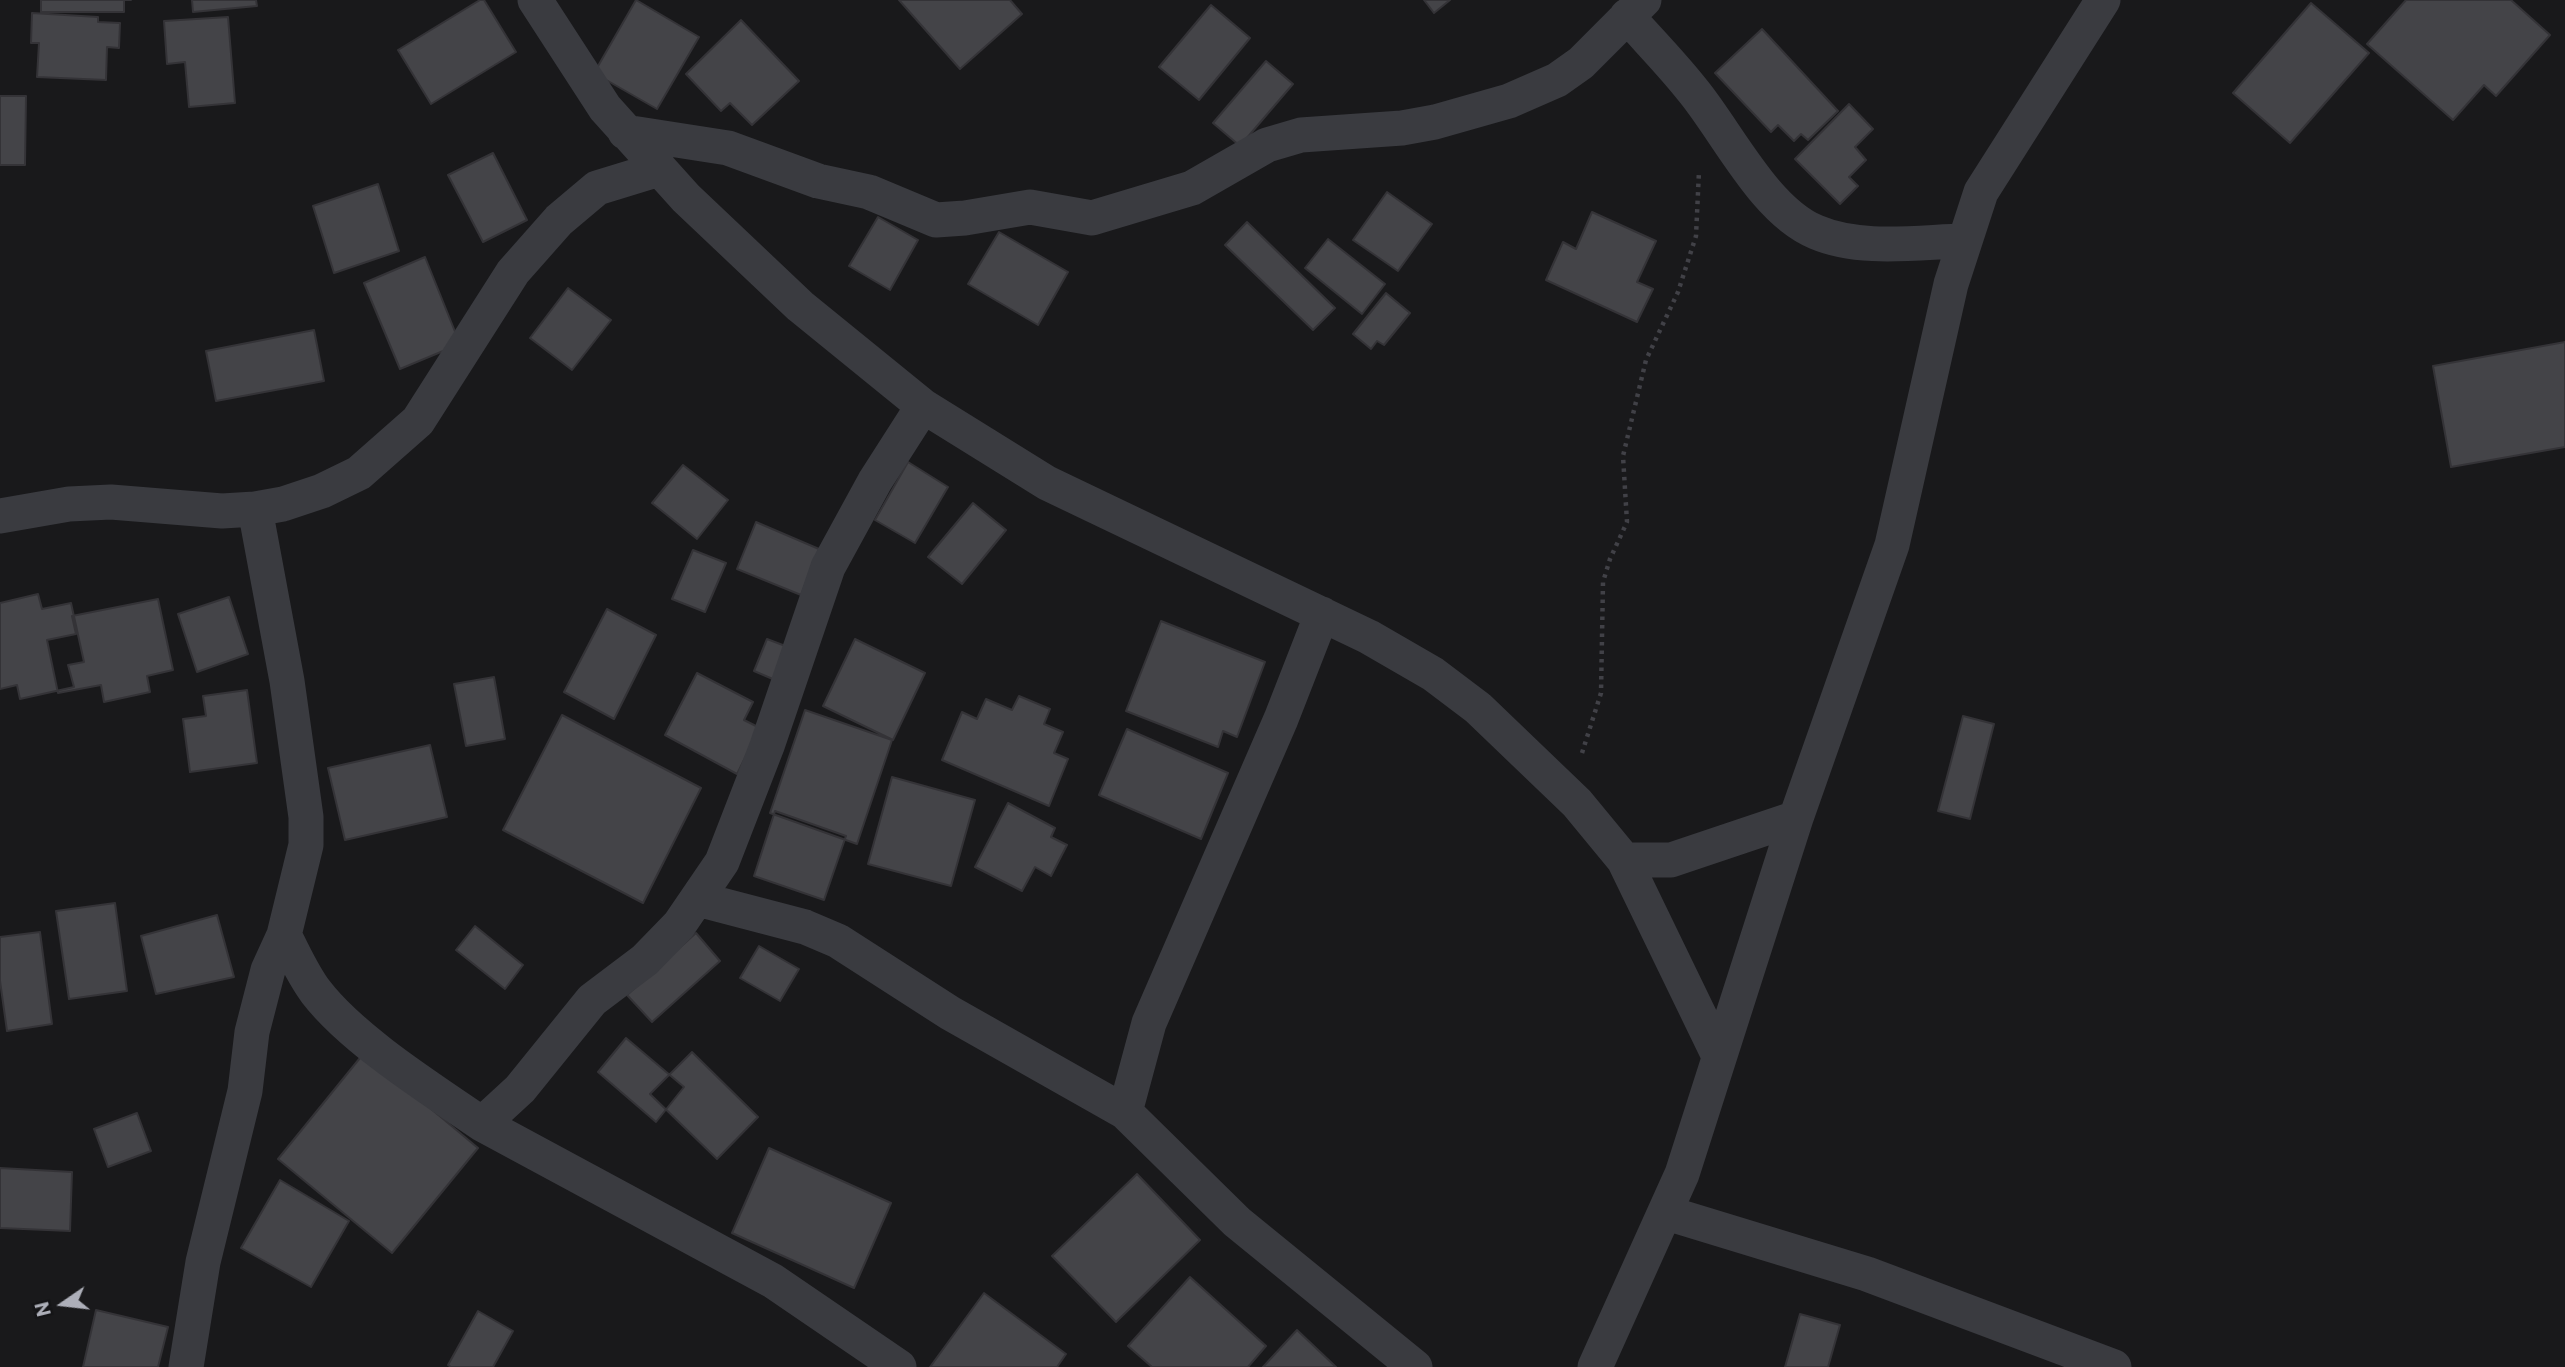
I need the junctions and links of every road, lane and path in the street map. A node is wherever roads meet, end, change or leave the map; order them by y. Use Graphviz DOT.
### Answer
graph roads {
  1 [pos="535,0"];
  2 [pos="2102,0"];
  3 [pos="1636,8"];
  4 [pos="625,132"];
  5 [pos="1699,167"];
  6 [pos="659,169"];
  7 [pos="1965,241"];
  8 [pos="923,406"];
  9 [pos="254,509"];
  10 [pos="0,516"];
  11 [pos="1322,614"];
  12 [pos="1577,803"];
  13 [pos="1796,818"];
  14 [pos="1624,860"];
  15 [pos="698,899"];
  16 [pos="284,935"];
  17 [pos="1719,1056"];
  18 [pos="1125,1112"];
  19 [pos="482,1124"];
  20 [pos="1667,1213"];
  21 [pos="186,1367"];
  22 [pos="899,1367"];
  23 [pos="1415,1367"];
  24 [pos="1595,1367"];
  25 [pos="2113,1367"];
  1 -- 4 [label="street"];
  2 -- 7 [label="street"];
  3 -- 4 [label="street"];
  3 -- 7 [label="street"];
  4 -- 6 [label="street"];
  5 -- 12 [label="path"];
  6 -- 8 [label="street"];
  6 -- 9 [label="street"];
  7 -- 13 [label="street"];
  8 -- 11 [label="street"];
  8 -- 15 [label="street"];
  9 -- 10 [label="street"];
  9 -- 16 [label="street"];
  11 -- 12 [label="street"];
  11 -- 18 [label="street"];
  12 -- 14 [label="street"];
  13 -- 14 [label="street"];
  13 -- 17 [label="street"];
  14 -- 17 [label="street"];
  15 -- 18 [label="street"];
  15 -- 19 [label="street"];
  16 -- 19 [label="street"];
  16 -- 21 [label="street"];
  17 -- 20 [label="street"];
  18 -- 23 [label="street"];
  19 -- 22 [label="street"];
  20 -- 24 [label="street"];
  20 -- 25 [label="street"];
}
